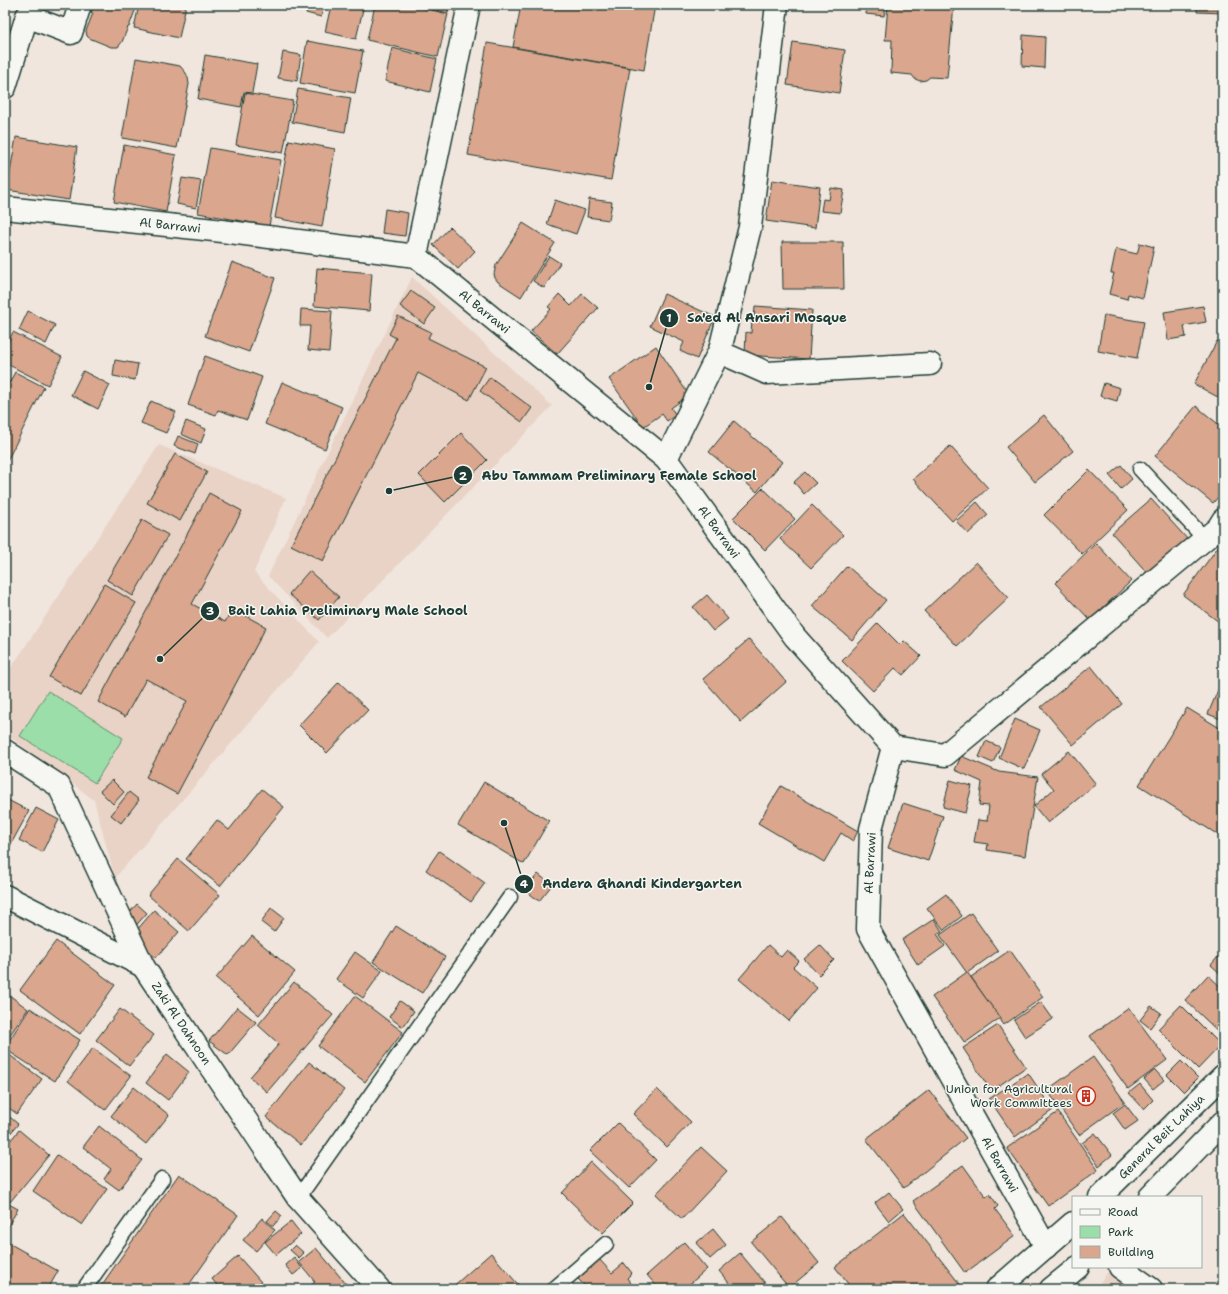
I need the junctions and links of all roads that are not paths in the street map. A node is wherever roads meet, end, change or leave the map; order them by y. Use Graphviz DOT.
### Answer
graph roads {
  1 [pos="80,5"];
  2 [pos="469,5"];
  3 [pos="777,5"];
  4 [pos="5,87"];
  5 [pos="5,208"];
  6 [pos="416,256"];
  7 [pos="720,350"];
  8 [pos="930,364"];
  9 [pos="666,459"];
  10 [pos="1140,469"];
  11 [pos="1217,529"];
  12 [pos="894,747"];
  13 [pos="5,751"];
  14 [pos="5,896"];
  15 [pos="510,897"];
  16 [pos="143,966"];
  17 [pos="1223,1076"];
  18 [pos="1223,1122"];
  19 [pos="162,1179"];
  20 [pos="1101,1196"];
  21 [pos="1151,1196"];
  22 [pos="298,1198"];
  23 [pos="1072,1224"];
  24 [pos="606,1244"];
  25 [pos="1046,1246"];
  26 [pos="1077,1268"];
  27 [pos="1121,1268"];
  28 [pos="84,1289"];
  29 [pos="379,1289"];
  30 [pos="554,1289"];
  31 [pos="997,1289"];
  32 [pos="1051,1289"];
  33 [pos="1151,1289"];
  1 -- 4 [label="street"];
  2 -- 6 [label="street"];
  3 -- 7 [label="street"];
  5 -- 6 [label="street, Al Barrawi"];
  6 -- 9 [label="street, Al Barrawi"];
  7 -- 8 [label="street"];
  7 -- 9 [label="street"];
  9 -- 12 [label="street, Al Barrawi"];
  10 -- 11 [label="lane"];
  11 -- 12 [label="street"];
  12 -- 25 [label="street, Al Barrawi"];
  13 -- 16 [label="street, Zaki Al Dahnoon"];
  14 -- 16 [label="street"];
  15 -- 22 [label="lane"];
  16 -- 22 [label="street, Zaki Al Dahnoon"];
  17 -- 20 [label="street, General Beit Lahiya"];
  18 -- 21 [label="street"];
  19 -- 28 [label="lane"];
  22 -- 29 [label="street, Zaki Al Dahnoon"];
  23 -- 25 [label="street"];
  24 -- 30 [label="lane"];
  25 -- 31 [label="street"];
  26 -- 32 [label="street"];
  27 -- 33 [label="street"];
}
